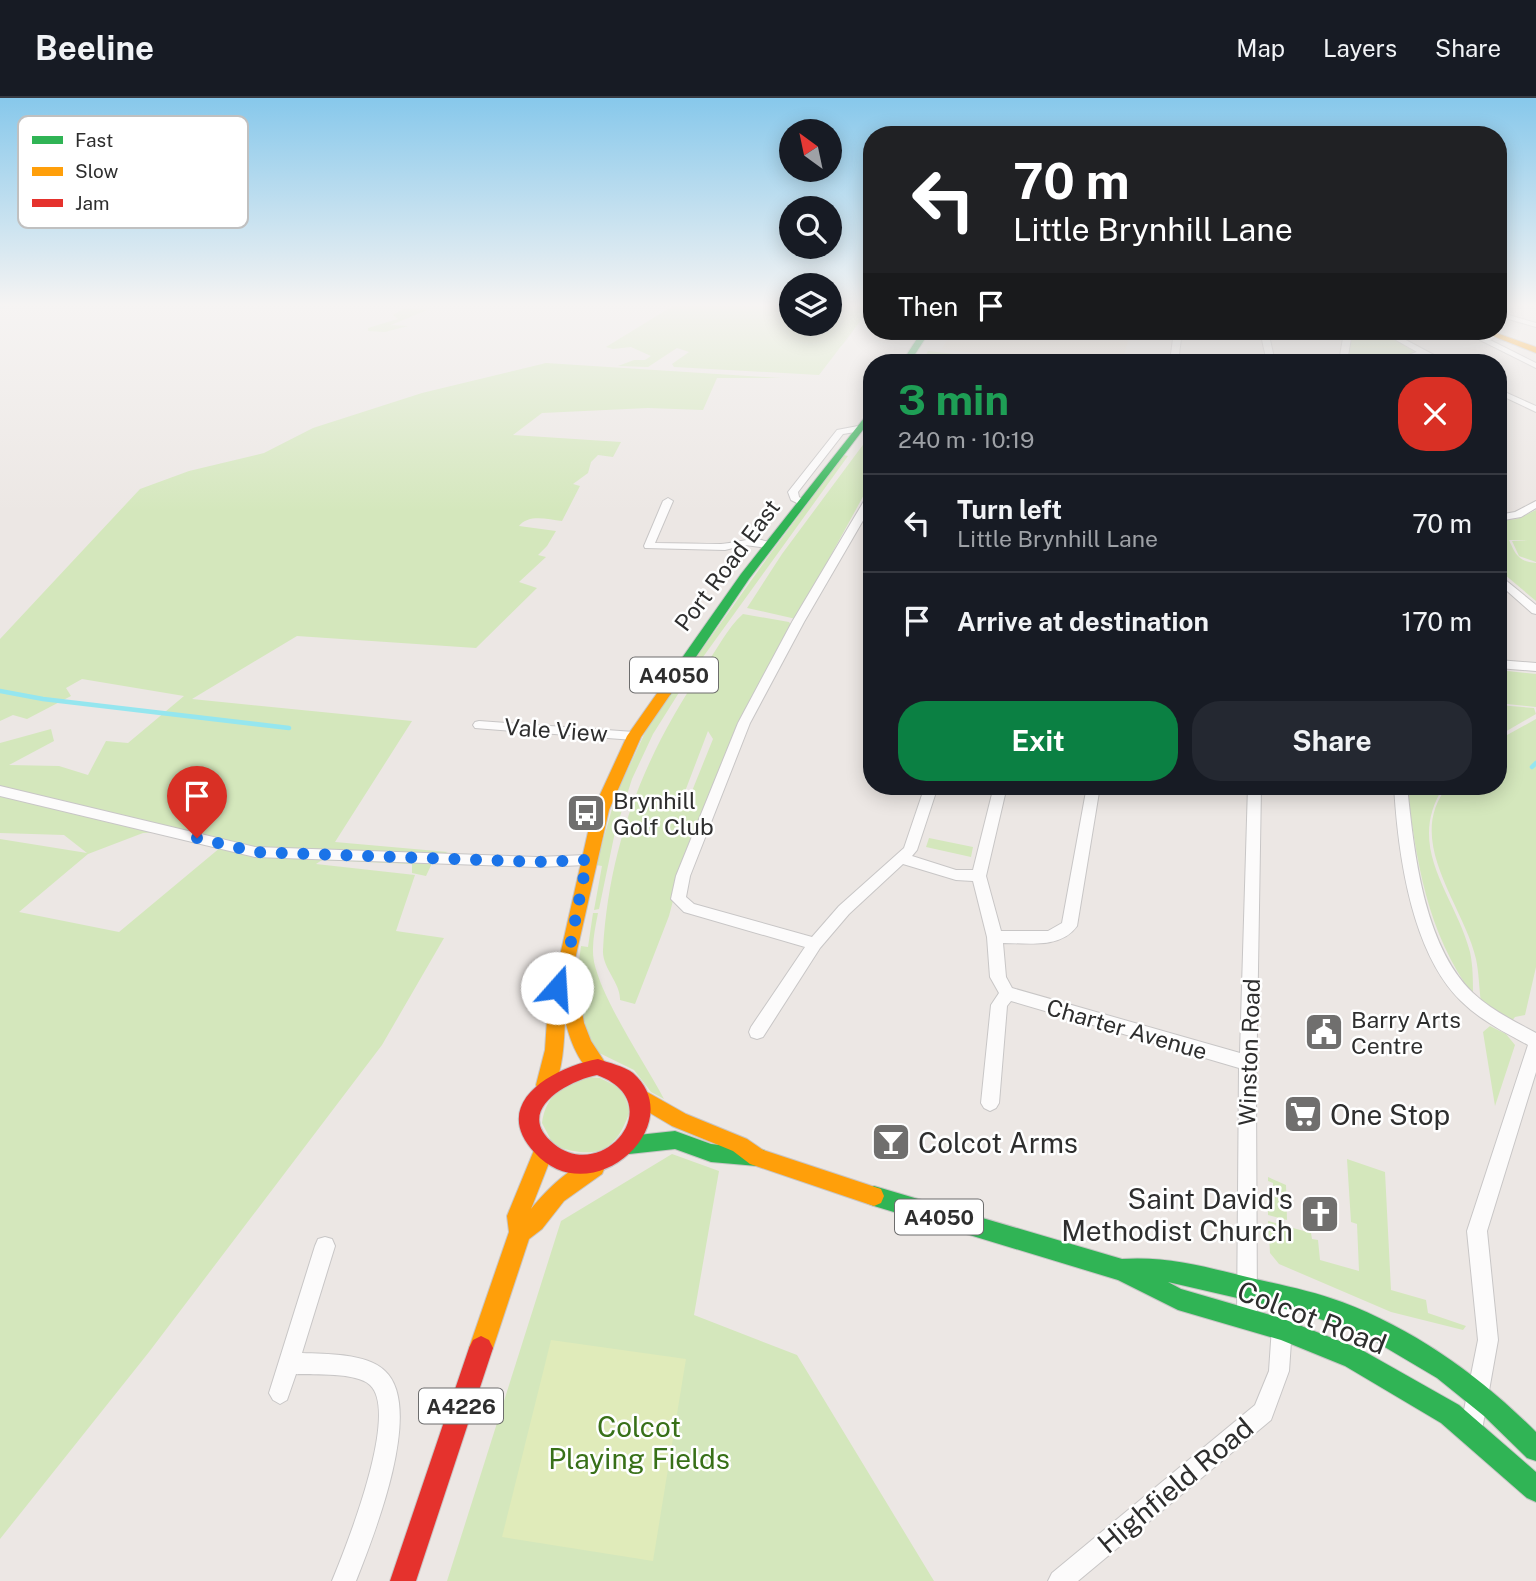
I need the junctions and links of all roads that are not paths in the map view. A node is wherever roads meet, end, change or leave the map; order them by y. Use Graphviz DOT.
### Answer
graph roads {
  1 [pos="1507,395"];
  2 [pos="1536,409"];
  3 [pos="863,428"];
  4 [pos="668,501"];
  5 [pos="1536,504"];
  6 [pos="863,511"];
  7 [pos="1507,517"];
  8 [pos="769,545"];
  9 [pos="1507,585"];
  10 [pos="1536,611"];
  11 [pos="1507,666"];
  12 [pos="1536,667"];
  13 [pos="479,725"];
  14 [pos="634,736"];
  15 [pos="0,791"];
  16 [pos="928,795"];
  17 [pos="999,795"];
  18 [pos="1092,795"];
  19 [pos="1255,795"];
  20 [pos="1401,795"];
  21 [pos="902,859"];
  22 [pos="587,860"];
  23 [pos="979,876"];
  24 [pos="995,937"];
  25 [pos="815,944"];
  26 [pos="567,962"];
  27 [pos="1007,993"];
  28 [pos="758,1032"];
  29 [pos="1536,1043"];
  30 [pos="1248,1063"];
  31 [pos="598,1067"];
  32 [pos="546,1085"];
  33 [pos="1530,1088"];
  34 [pos="640,1097"];
  35 [pos="990,1103"];
  36 [pos="628,1145"];
  37 [pos="544,1150"];
  38 [pos="757,1157"];
  39 [pos="595,1167"];
  40 [pos="520,1232"];
  41 [pos="326,1246"];
  42 [pos="1122,1270"];
  43 [pos="1248,1289"];
  44 [pos="1283,1297"];
  45 [pos="1247,1318"];
  46 [pos="1282,1329"];
  47 [pos="289,1363"];
  48 [pos="280,1393"];
  49 [pos="1479,1396"];
  50 [pos="1471,1430"];
  51 [pos="1536,1448"];
  52 [pos="1536,1489"];
  53 [pos="344,1581"];
  54 [pos="403,1581"];
  55 [pos="1060,1581"];
  1 -- 2 [label="street"];
  3 -- 8 [label="main road, Port Road East / A4050"];
  4 -- 8 [label="street"];
  5 -- 7 [label="street"];
  6 -- 25 [label="street"];
  8 -- 14 [label="main road, Port Road East / A4050"];
  9 -- 10 [label="street"];
  11 -- 12 [label="street"];
  13 -- 14 [label="street, Vale View"];
  14 -- 22 [label="main road, Port Road East / A4050"];
  15 -- 22 [label="street"];
  16 -- 21 [label="street"];
  17 -- 23 [label="street"];
  18 -- 24 [label="street"];
  19 -- 30 [label="street, Winston Road"];
  20 -- 29 [label="street"];
  21 -- 23 [label="street"];
  21 -- 25 [label="street"];
  22 -- 26 [label="main road, Port Road East / A4050"];
  23 -- 24 [label="street"];
  24 -- 27 [label="street"];
  25 -- 28 [label="street"];
  26 -- 31 [label="main road, Port Road East / A4050"];
  26 -- 32 [label="main road, Port Road East / A4050"];
  27 -- 30 [label="street, Charter Avenue"];
  27 -- 35 [label="street"];
  29 -- 33 [label="street"];
  30 -- 43 [label="street, Winston Road"];
  31 -- 32 [label="main road"];
  31 -- 34 [label="main road, A4050"];
  32 -- 37 [label="main road, A4050"];
  33 -- 49 [label="street"];
  34 -- 36 [label="main road"];
  34 -- 38 [label="main road, Colcot Road / A4050"];
  36 -- 38 [label="main road, Colcot Road / A4050"];
  36 -- 39 [label="main road, A4050"];
  37 -- 39 [label="main road"];
  37 -- 40 [label="main road, A4226"];
  38 -- 42 [label="main road, Colcot Road / A4050"];
  39 -- 40 [label="main road, A4226"];
  40 -- 54 [label="main road, A4226"];
  41 -- 47 [label="street"];
  42 -- 43 [label="main road, Colcot Road / A4050"];
  42 -- 45 [label="main road, Colcot Road / A4050"];
  43 -- 44 [label="main road, Colcot Road / A4050"];
  43 -- 45 [label="street, Winston Road"];
  44 -- 46 [label="street, Highfield Road"];
  44 -- 49 [label="main road, Colcot Road / A4050"];
  45 -- 46 [label="main road, Colcot Road / A4050"];
  46 -- 50 [label="main road, Colcot Road / A4050"];
  46 -- 55 [label="street, Highfield Road"];
  47 -- 48 [label="street"];
  47 -- 53 [label="street"];
  49 -- 50 [label="street"];
  49 -- 51 [label="main road, Colcot Road / A4050"];
  50 -- 52 [label="main road, Colcot Road / A4050"];
}
